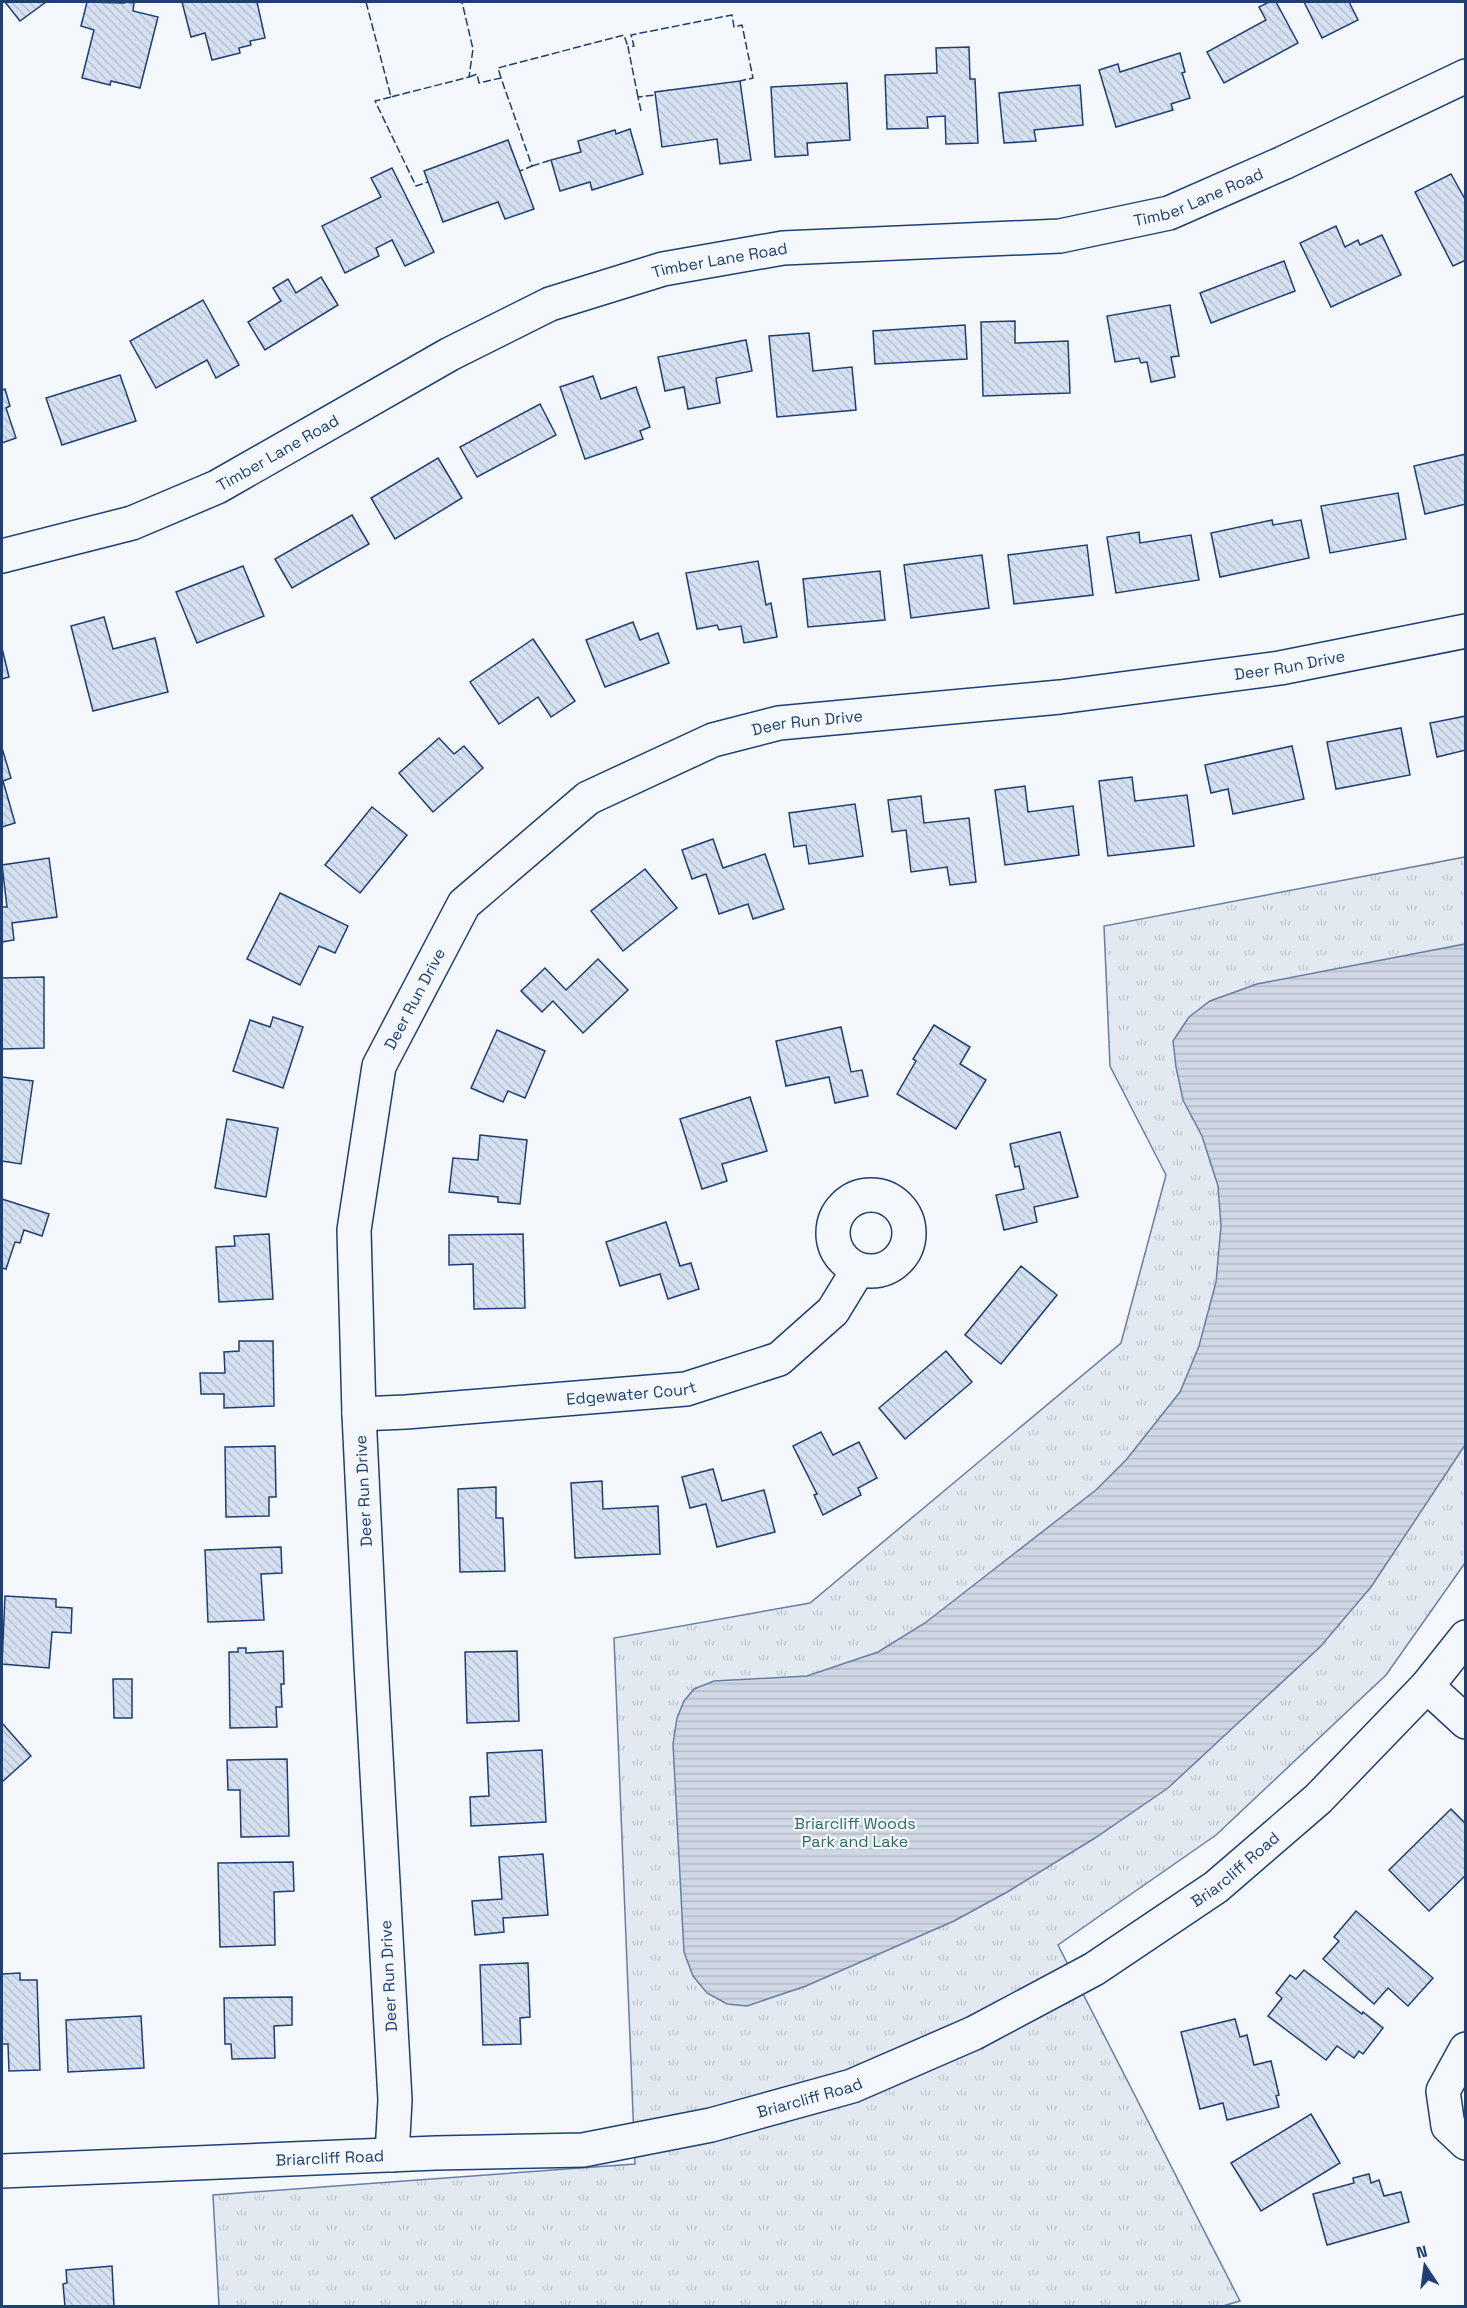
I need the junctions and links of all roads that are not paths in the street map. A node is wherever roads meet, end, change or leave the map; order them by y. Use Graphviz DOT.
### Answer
graph roads {
  1 [pos="1466,76"];
  2 [pos="2,556"];
  3 [pos="1466,631"];
  4 [pos="858,1270"];
  5 [pos="359,1414"];
  6 [pos="1466,1637"];
  7 [pos="1427,1686"];
  8 [pos="1466,1722"];
  9 [pos="1466,2049"];
  10 [pos="1466,2143"];
  11 [pos="392,2155"];
  12 [pos="2,2171"];
  1 -- 2 [label="street, Timber Lane Road"];
  3 -- 5 [label="street, Deer Run Drive"];
  4 -- 5 [label="street, Edgewater Court"];
  5 -- 11 [label="street, Deer Run Drive"];
  6 -- 7 [label="street, Briarcliff Road"];
  7 -- 8 [label="street"];
  7 -- 11 [label="street, Briarcliff Road"];
  9 -- 10 [label="street"];
  11 -- 12 [label="street, Briarcliff Road"];
}
